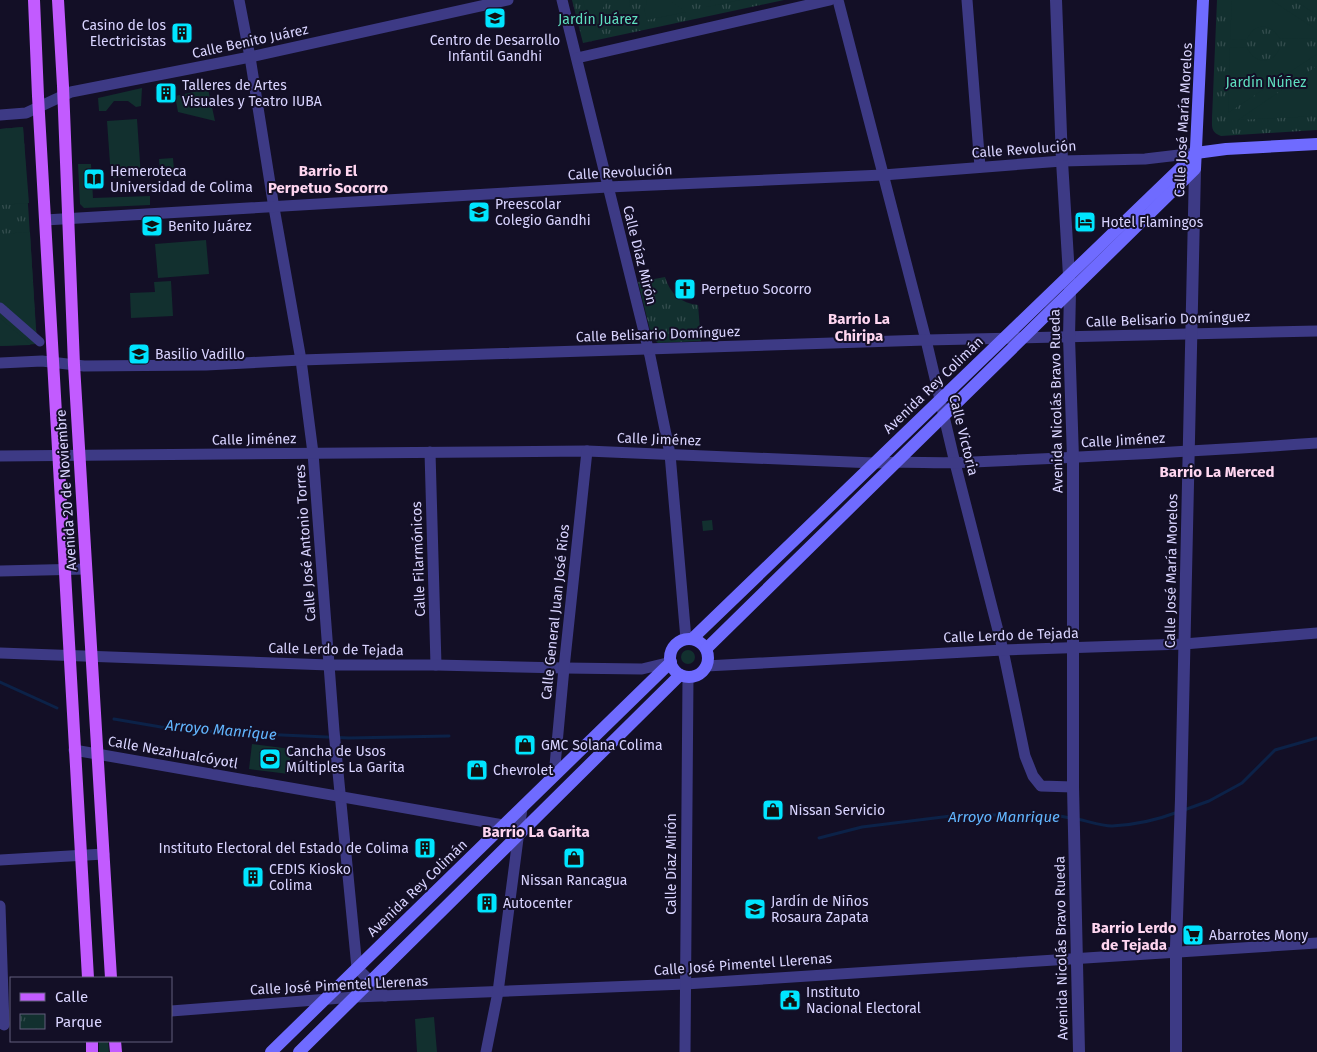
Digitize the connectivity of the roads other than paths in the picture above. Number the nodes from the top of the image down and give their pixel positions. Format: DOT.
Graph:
graph roads {
  1 [pos="34,0"];
  2 [pos="58,0"];
  3 [pos="239,0"];
  4 [pos="508,0"];
  5 [pos="562,0"];
  6 [pos="830,0"];
  7 [pos="838,0"];
  8 [pos="967,0"];
  9 [pos="1056,0"];
  10 [pos="1203,0"];
  11 [pos="250,57"];
  12 [pos="576,58"];
  13 [pos="63,96"];
  14 [pos="38,107"];
  15 [pos="0,115"];
  16 [pos="1317,144"];
  17 [pos="1196,153"];
  18 [pos="1062,161"];
  19 [pos="980,167"];
  20 [pos="1195,169"];
  21 [pos="883,175"];
  22 [pos="608,187"];
  23 [pos="274,206"];
  24 [pos="68,219"];
  25 [pos="45,220"];
  26 [pos="1069,275"];
  27 [pos="1070,292"];
  28 [pos="0,307"];
  29 [pos="1317,331"];
  30 [pos="1191,333"];
  31 [pos="1069,337"];
  32 [pos="1023,338"];
  33 [pos="1002,339"];
  34 [pos="926,340"];
  35 [pos="40,342"];
  36 [pos="648,350"];
  37 [pos="301,360"];
  38 [pos="0,363"];
  39 [pos="53,363"];
  40 [pos="74,365"];
  41 [pos="940,400"];
  42 [pos="944,416"];
  43 [pos="1317,443"];
  44 [pos="587,451"];
  45 [pos="430,452"];
  46 [pos="1189,452"];
  47 [pos="314,453"];
  48 [pos="670,454"];
  49 [pos="0,456"];
  50 [pos="58,456"];
  51 [pos="79,456"];
  52 [pos="1074,458"];
  53 [pos="897,462"];
  54 [pos="874,463"];
  55 [pos="955,463"];
  56 [pos="86,569"];
  57 [pos="64,570"];
  58 [pos="0,572"];
  59 [pos="1317,633"];
  60 [pos="689,639"];
  61 [pos="1184,644"];
  62 [pos="1072,648"];
  63 [pos="706,649"];
  64 [pos="1003,650"];
  65 [pos="0,653"];
  66 [pos="69,655"];
  67 [pos="92,656"];
  68 [pos="671,662"];
  69 [pos="330,665"];
  70 [pos="436,665"];
  71 [pos="706,666"];
  72 [pos="564,668"];
  73 [pos="684,676"];
  74 [pos="74,750"];
  75 [pos="98,754"];
  76 [pos="554,776"];
  77 [pos="1073,787"];
  78 [pos="341,797"];
  79 [pos="522,808"];
  80 [pos="503,826"];
  81 [pos="518,835"];
  82 [pos="104,854"];
  83 [pos="80,855"];
  84 [pos="0,860"];
  85 [pos="0,906"];
  86 [pos="1317,943"];
  87 [pos="1176,952"];
  88 [pos="1076,958"];
  89 [pos="357,968"];
  90 [pos="88,977"];
  91 [pos="111,977"];
  92 [pos="370,982"];
  93 [pos="685,984"];
  94 [pos="498,992"];
  95 [pos="385,996"];
  96 [pos="354,997"];
  97 [pos="325,1000"];
  98 [pos="172,1011"];
  99 [pos="4,1023"];
  100 [pos="271,1052"];
  101 [pos="299,1052"];
  102 [pos="486,1052"];
  103 [pos="685,1052"];
  104 [pos="1079,1052"];
  105 [pos="1176,1052"];
  1 -- 14 [label="main road, Avenida 20 de Noviembre"];
  2 -- 13 [label="main road, Avenida 20 de Noviembre"];
  3 -- 11 [label="street, Calle José Antonio Torres"];
  4 -- 11 [label="street, Calle Benito Juárez"];
  5 -- 12 [label="street, Calle Díaz Mirón"];
  6 -- 12 [label="street"];
  7 -- 21 [label="street, Calle Victoria"];
  8 -- 19 [label="street"];
  9 -- 18 [label="street, Avenida Nicolás Bravo Rueda"];
  10 -- 17 [label="main road, Calle José María Morelos"];
  11 -- 13 [label="street, Calle Benito Juárez"];
  11 -- 23 [label="street, Calle José Antonio Torres"];
  12 -- 22 [label="street, Calle Díaz Mirón"];
  13 -- 14 [label="street, Calle Benito Juárez"];
  13 -- 24 [label="main road, Avenida 20 de Noviembre"];
  14 -- 15 [label="street, Calle Benito Juárez"];
  14 -- 25 [label="main road, Avenida 20 de Noviembre"];
  16 -- 17 [label="main road"];
  17 -- 18 [label="street, Calle Revolución"];
  17 -- 20 [label="main road, Calle José María Morelos"];
  17 -- 26 [label="main road, Avenida Rey Colimán"];
  18 -- 19 [label="street, Calle Revolución"];
  18 -- 26 [label="street, Avenida Nicolás Bravo Rueda"];
  19 -- 21 [label="street, Calle Revolución"];
  20 -- 27 [label="main road, Avenida Rey Colimán"];
  20 -- 30 [label="street, Calle José María Morelos"];
  21 -- 22 [label="street, Calle Revolución"];
  21 -- 34 [label="street, Calle Victoria"];
  22 -- 23 [label="street, Calle Revolución"];
  22 -- 36 [label="street, Calle Díaz Mirón"];
  23 -- 24 [label="street, Calle Revolución"];
  23 -- 37 [label="street, Calle José Antonio Torres"];
  24 -- 25 [label="street, Calle Revolución"];
  24 -- 40 [label="main road, Avenida 20 de Noviembre"];
  25 -- 39 [label="main road, Avenida 20 de Noviembre"];
  26 -- 27 [label="street, Avenida Nicolás Bravo Rueda"];
  26 -- 33 [label="main road, Avenida Rey Colimán"];
  27 -- 31 [label="street, Avenida Nicolás Bravo Rueda"];
  27 -- 32 [label="main road, Avenida Rey Colimán"];
  28 -- 35 [label="street"];
  29 -- 30 [label="street, Calle Belisario Domínguez"];
  30 -- 31 [label="street, Calle Belisario Domínguez"];
  30 -- 46 [label="street, Calle José María Morelos"];
  31 -- 32 [label="street, Calle Belisario Domínguez"];
  31 -- 52 [label="street, Avenida Nicolás Bravo Rueda"];
  32 -- 33 [label="street, Calle Belisario Domínguez"];
  32 -- 42 [label="main road, Avenida Rey Colimán"];
  33 -- 34 [label="street, Calle Belisario Domínguez"];
  33 -- 41 [label="main road, Avenida Rey Colimán"];
  34 -- 36 [label="street, Calle Belisario Domínguez"];
  34 -- 41 [label="street, Calle Victoria"];
  36 -- 37 [label="street, Calle Belisario Domínguez"];
  36 -- 48 [label="street, Calle Díaz Mirón"];
  37 -- 40 [label="street, Calle Belisario Domínguez"];
  37 -- 47 [label="street, Calle José Antonio Torres"];
  38 -- 39 [label="street, Calle Belisario Domínguez"];
  39 -- 40 [label="street, Calle Belisario Domínguez"];
  39 -- 50 [label="main road, Avenida 20 de Noviembre"];
  40 -- 51 [label="main road, Avenida 20 de Noviembre"];
  41 -- 42 [label="street, Calle Victoria"];
  41 -- 54 [label="main road, Avenida Rey Colimán"];
  42 -- 53 [label="main road, Avenida Rey Colimán"];
  42 -- 55 [label="street, Calle Victoria"];
  43 -- 46 [label="street, Calle Jiménez"];
  44 -- 45 [label="street, Calle Jiménez"];
  44 -- 48 [label="street, Calle Jiménez"];
  44 -- 72 [label="street, Calle General Juan José Ríos"];
  45 -- 47 [label="street, Calle Jiménez"];
  45 -- 70 [label="street, Calle Filarmónicos"];
  46 -- 52 [label="street, Calle Jiménez"];
  46 -- 61 [label="street, Calle José María Morelos"];
  47 -- 51 [label="street, Calle Jiménez"];
  47 -- 69 [label="street, Calle José Antonio Torres"];
  48 -- 54 [label="street, Calle Jiménez"];
  48 -- 60 [label="street, Calle Díaz Mirón"];
  49 -- 50 [label="street, Calle Jiménez"];
  50 -- 51 [label="street, Calle Jiménez"];
  50 -- 57 [label="main road, Avenida 20 de Noviembre"];
  51 -- 56 [label="main road, Avenida 20 de Noviembre"];
  52 -- 55 [label="street, Calle Jiménez"];
  52 -- 62 [label="street, Avenida Nicolás Bravo Rueda"];
  53 -- 54 [label="street, Calle Jiménez"];
  53 -- 55 [label="street, Calle Jiménez"];
  53 -- 63 [label="main road, Avenida Rey Colimán"];
  54 -- 60 [label="main road, Avenida Rey Colimán"];
  55 -- 64 [label="street, Calle Victoria"];
  56 -- 57 [label="street"];
  56 -- 67 [label="main road, Avenida 20 de Noviembre"];
  57 -- 58 [label="street"];
  57 -- 66 [label="main road, Avenida 20 de Noviembre"];
  59 -- 61 [label="street, Calle Lerdo de Tejada"];
  60 -- 63 [label="main road"];
  60 -- 68 [label="main road"];
  61 -- 62 [label="street, Calle Lerdo de Tejada"];
  61 -- 87 [label="street, Calle José María Morelos"];
  62 -- 64 [label="street, Calle Lerdo de Tejada"];
  62 -- 77 [label="street, Avenida Nicolás Bravo Rueda"];
  63 -- 71 [label="main road"];
  64 -- 71 [label="street, Calle Lerdo de Tejada"];
  64 -- 77 [label="street, Calle Victoria"];
  65 -- 66 [label="street, Calle Lerdo de Tejada"];
  66 -- 67 [label="street, Calle Lerdo de Tejada"];
  66 -- 74 [label="main road, Avenida 20 de Noviembre"];
  67 -- 69 [label="street, Calle Lerdo de Tejada"];
  67 -- 75 [label="main road, Avenida 20 de Noviembre"];
  68 -- 72 [label="street, Calle Lerdo de Tejada"];
  68 -- 73 [label="main road"];
  68 -- 76 [label="main road, Avenida Rey Colimán"];
  69 -- 70 [label="street, Calle Lerdo de Tejada"];
  69 -- 78 [label="street, Calle José Antonio Torres"];
  70 -- 72 [label="street, Calle Lerdo de Tejada"];
  71 -- 73 [label="main road"];
  72 -- 76 [label="street, Calle General Juan José Ríos"];
  73 -- 81 [label="main road"];
  73 -- 93 [label="street, Calle Díaz Mirón"];
  74 -- 75 [label="street, Calle Nezahualcóyotl"];
  74 -- 83 [label="main road, Avenida 20 de Noviembre"];
  75 -- 78 [label="street, Calle Nezahualcóyotl"];
  75 -- 82 [label="main road, Avenida 20 de Noviembre"];
  76 -- 79 [label="main road, Avenida Rey Colimán"];
  77 -- 88 [label="street, Avenida Nicolás Bravo Rueda"];
  78 -- 80 [label="street, Calle Nezahualcóyotl"];
  78 -- 89 [label="street, Calle José Antonio Torres"];
  79 -- 80 [label="main road, Avenida Rey Colimán"];
  79 -- 81 [label="street"];
  80 -- 81 [label="street"];
  80 -- 89 [label="main road, Avenida Rey Colimán"];
  81 -- 92 [label="main road"];
  81 -- 94 [label="street"];
  82 -- 83 [label="street"];
  82 -- 91 [label="main road, Avenida 20 de Noviembre"];
  83 -- 84 [label="street"];
  83 -- 90 [label="main road, Avenida 20 de Noviembre"];
  85 -- 99 [label="street"];
  86 -- 87 [label="street, Calle José Pimentel Llerenas"];
  87 -- 88 [label="street, Calle José Pimentel Llerenas"];
  87 -- 105 [label="street, Calle José María Morelos"];
  88 -- 93 [label="street, Calle José Pimentel Llerenas"];
  88 -- 104 [label="street, Avenida Nicolás Bravo Rueda"];
  89 -- 92 [label="street"];
  89 -- 97 [label="main road, Avenida Rey Colimán"];
  92 -- 95 [label="street"];
  92 -- 96 [label="main road"];
  93 -- 94 [label="street, Calle José Pimentel Llerenas"];
  93 -- 103 [label="street, Calle Díaz Mirón"];
  94 -- 95 [label="street, Calle José Pimentel Llerenas"];
  94 -- 102 [label="street"];
  95 -- 96 [label="street, Calle José Pimentel Llerenas"];
  96 -- 97 [label="street, Calle José Pimentel Llerenas"];
  96 -- 101 [label="main road"];
  97 -- 98 [label="street, Calle José Pimentel Llerenas"];
  97 -- 100 [label="main road, Avenida Rey Colimán"];
}
